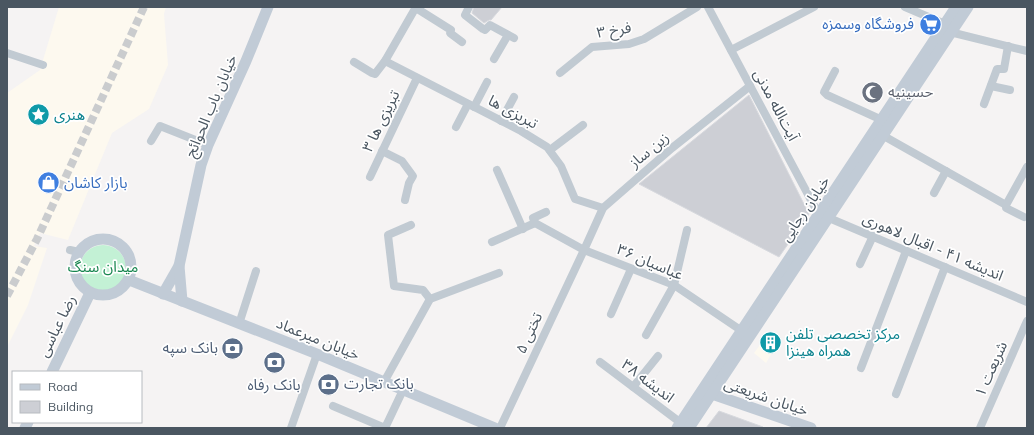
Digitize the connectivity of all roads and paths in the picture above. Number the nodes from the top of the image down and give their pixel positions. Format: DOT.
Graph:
graph roads {
  1 [pos="268,7"];
  2 [pos="416,7"];
  3 [pos="469,7"];
  4 [pos="697,7"];
  5 [pos="708,7"];
  6 [pos="814,7"];
  7 [pos="906,7"];
  8 [pos="956,7"];
  9 [pos="968,7"];
  10 [pos="948,28"];
  11 [pos="462,42"];
  12 [pos="1008,46"];
  13 [pos="731,50"];
  14 [pos="1027,51"];
  15 [pos="7,53"];
  16 [pos="494,59"];
  17 [pos="385,61"];
  18 [pos="354,62"];
  19 [pos="43,65"];
  20 [pos="835,71"];
  21 [pos="560,73"];
  22 [pos="418,78"];
  23 [pos="487,82"];
  24 [pos="750,86"];
  25 [pos="991,86"];
  26 [pos="1010,90"];
  27 [pos="514,97"];
  28 [pos="984,104"];
  29 [pos="471,105"];
  30 [pos="882,120"];
  31 [pos="501,121"];
  32 [pos="583,125"];
  33 [pos="456,128"];
  34 [pos="882,135"];
  35 [pos="151,141"];
  36 [pos="208,145"];
  37 [pos="550,150"];
  38 [pos="382,151"];
  39 [pos="1027,167"];
  40 [pos="497,170"];
  41 [pos="946,171"];
  42 [pos="370,177"];
  43 [pos="934,193"];
  44 [pos="405,200"];
  45 [pos="1006,205"];
  46 [pos="603,208"];
  47 [pos="546,212"];
  48 [pos="824,216"];
  49 [pos="1024,218"];
  50 [pos="535,223"];
  51 [pos="411,225"];
  52 [pos="523,229"];
  53 [pos="687,230"];
  54 [pos="873,236"];
  55 [pos="492,242"];
  56 [pos="584,250"];
  57 [pos="906,251"];
  58 [pos="860,264"];
  59 [pos="179,266"];
  60 [pos="945,267"];
  61 [pos="631,268"];
  62 [pos="256,271"];
  63 [pos="499,273"];
  64 [pos="129,280"];
  65 [pos="674,285"];
  66 [pos="90,293"];
  67 [pos="163,294"];
  68 [pos="430,299"];
  69 [pos="182,301"];
  70 [pos="1027,302"];
  71 [pos="611,314"];
  72 [pos="1027,321"];
  73 [pos="239,324"];
  74 [pos="742,331"];
  75 [pos="646,335"];
  76 [pos="317,354"];
  77 [pos="658,356"];
  78 [pos="600,362"];
  79 [pos="861,368"];
  80 [pos="52,371"];
  81 [pos="384,382"];
  82 [pos="633,387"];
  83 [pos="404,390"];
  84 [pos="712,394"];
  85 [pos="896,394"];
  86 [pos="333,406"];
  87 [pos="682,426"];
  88 [pos="292,428"];
  89 [pos="495,428"];
  90 [pos="500,428"];
  91 [pos="810,428"];
  92 [pos="980,428"];
  1 -- 36 [label="street, خیابان باب الحوائج"];
  2 -- 11 [label="street"];
  2 -- 17 [label="street"];
  3 -- 16 [label="street"];
  4 -- 21 [label="street, فرخ ۳"];
  5 -- 13 [label="street, آیت‌الله مدنی"];
  6 -- 13 [label="street"];
  7 -- 10 [label="street"];
  8 -- 10 [label="street, خیابان رجایی"];
  9 -- 10 [label="street, خیابان رجایی"];
  10 -- 12 [label="street"];
  10 -- 30 [label="street, خیابان رجایی"];
  10 -- 34 [label="street, خیابان رجایی"];
  12 -- 14 [label="street"];
  12 -- 25 [label="street"];
  13 -- 24 [label="street, آیت‌الله مدنی"];
  15 -- 19 [label="street"];
  17 -- 18 [label="street"];
  17 -- 22 [label="street, تبریزی ها"];
  20 -- 30 [label="street"];
  22 -- 29 [label="street, تبریزی ها"];
  22 -- 38 [label="street, تبریزی ها ۳"];
  23 -- 29 [label="street"];
  24 -- 46 [label="street, زین ساز"];
  24 -- 48 [label="street, آیت‌الله مدنی"];
  25 -- 26 [label="street"];
  25 -- 28 [label="street"];
  27 -- 31 [label="street"];
  29 -- 31 [label="street, تبریزی ها"];
  29 -- 33 [label="street"];
  30 -- 48 [label="street, خیابان رجایی"];
  31 -- 37 [label="street, تبریزی ها"];
  32 -- 37 [label="street"];
  34 -- 41 [label="street"];
  34 -- 48 [label="street, خیابان رجایی"];
  35 -- 36 [label="street"];
  36 -- 59 [label="street, خیابان باب الحوائج"];
  37 -- 46 [label="street, تبریزی ها"];
  38 -- 42 [label="street, تبریزی ها ۳"];
  38 -- 44 [label="street"];
  39 -- 45 [label="street"];
  40 -- 52 [label="street"];
  41 -- 43 [label="street"];
  41 -- 45 [label="street"];
  45 -- 49 [label="street"];
  46 -- 56 [label="street, زین ساز"];
  47 -- 50 [label="street"];
  48 -- 54 [label="street, اندیشه ۴۱ - اقبال لاهوری"];
  48 -- 74 [label="street, خیابان رجایی"];
  48 -- 84 [label="street, خیابان رجایی"];
  50 -- 52 [label="street"];
  50 -- 56 [label="street, عباسیان ۳۶"];
  51 -- 68 [label="street"];
  52 -- 55 [label="street"];
  53 -- 65 [label="street"];
  54 -- 57 [label="street, اندیشه ۴۱ - اقبال لاهوری"];
  54 -- 58 [label="street"];
  56 -- 61 [label="street, عباسیان ۳۶"];
  56 -- 90 [label="street, تختی ۵"];
  57 -- 60 [label="street, اندیشه ۴۱ - اقبال لاهوری"];
  57 -- 79 [label="street"];
  59 -- 67 [label="street"];
  59 -- 69 [label="street"];
  60 -- 70 [label="street, اندیشه ۴۱ - اقبال لاهوری"];
  60 -- 85 [label="street"];
  61 -- 65 [label="street, عباسیان ۳۶"];
  61 -- 71 [label="street"];
  62 -- 73 [label="street"];
  63 -- 68 [label="street"];
  64 -- 66 [label="street"];
  64 -- 66 [label="street"];
  64 -- 67 [label="street, خیابان میرعماد"];
  65 -- 74 [label="street, عباسیان ۳۶"];
  65 -- 75 [label="street"];
  66 -- 80 [label="street, رضا عباسی"];
  67 -- 69 [label="street, خیابان میرعماد"];
  68 -- 81 [label="street"];
  69 -- 73 [label="street, خیابان میرعماد"];
  72 -- 92 [label="street, شریعت ۱"];
  73 -- 76 [label="street, خیابان میرعماد"];
  74 -- 87 [label="street, خیابان رجایی"];
  76 -- 81 [label="street, خیابان میرعماد"];
  76 -- 88 [label="street"];
  77 -- 82 [label="street"];
  78 -- 82 [label="street, اندیشه ۳۸"];
  81 -- 83 [label="street, خیابان میرعماد"];
  82 -- 87 [label="street, اندیشه ۳۸"];
  83 -- 86 [label="street"];
  83 -- 89 [label="street, خیابان میرعماد"];
  84 -- 87 [label="street, خیابان رجایی"];
  84 -- 91 [label="street, خیابان شریعتی"];
}
